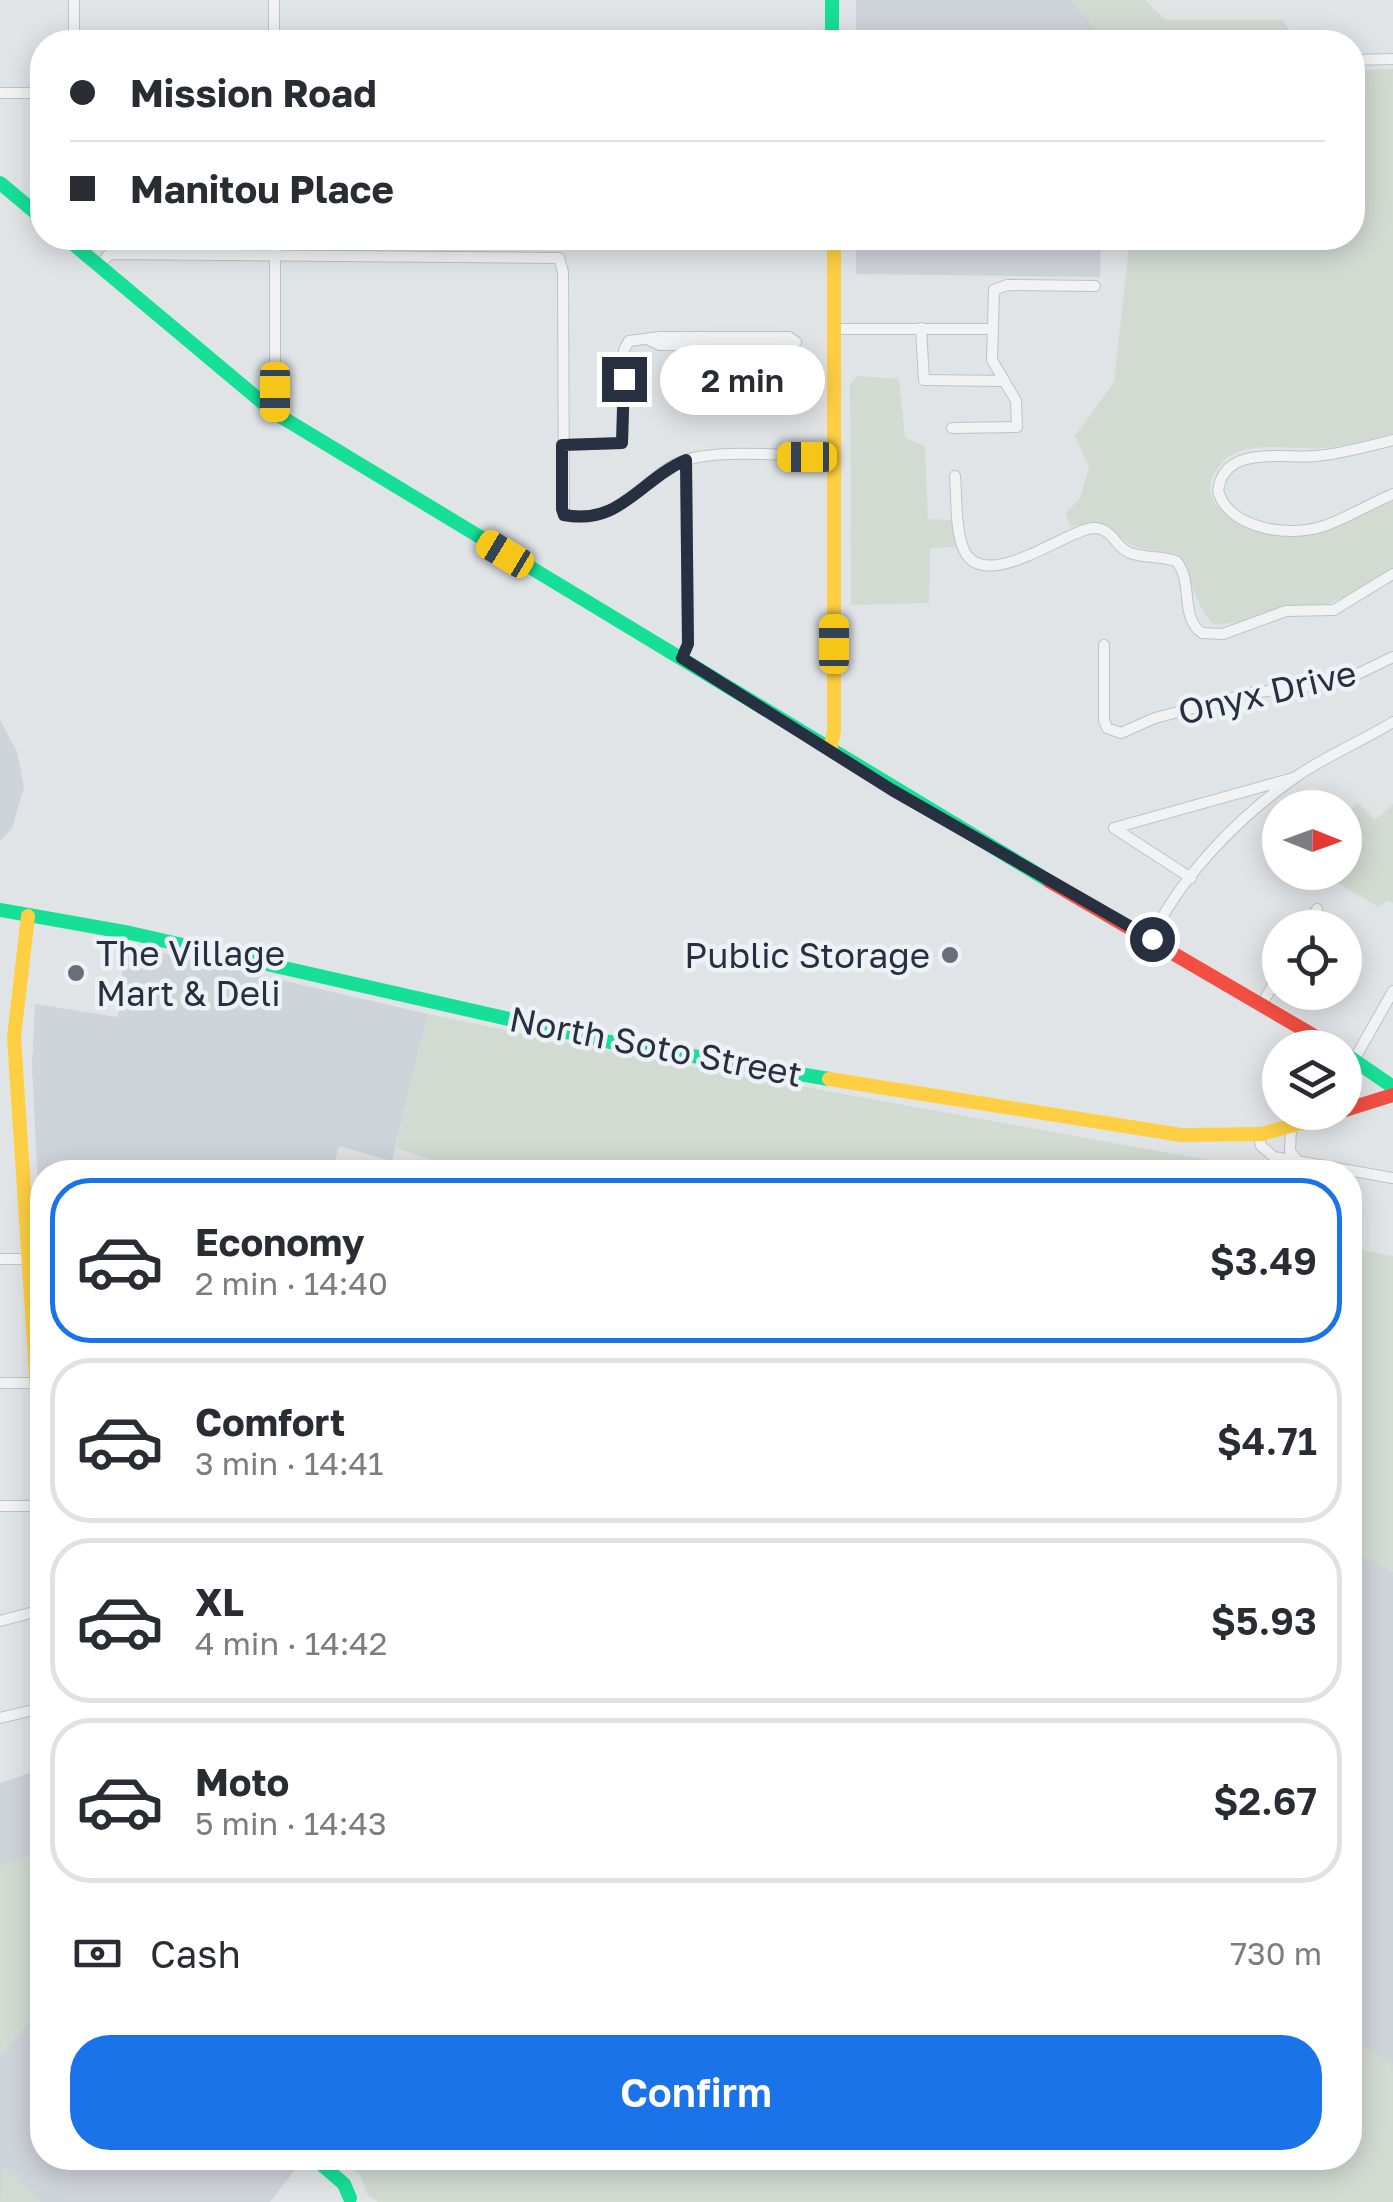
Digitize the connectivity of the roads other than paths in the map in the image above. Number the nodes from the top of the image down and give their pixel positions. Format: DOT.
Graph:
graph roads {
  1 [pos="74,0"];
  2 [pos="274,0"];
  3 [pos="832,0"];
  4 [pos="74,30"];
  5 [pos="274,30"];
  6 [pos="832,30"];
  7 [pos="1393,59"];
  8 [pos="1365,60"];
  9 [pos="0,93"];
  10 [pos="30,93"];
  11 [pos="0,183"];
  12 [pos="30,208"];
  13 [pos="81,250"];
  14 [pos="275,250"];
  15 [pos="834,250"];
  16 [pos="275,256"];
  17 [pos="100,266"];
  18 [pos="1095,286"];
  19 [pos="921,328"];
  20 [pos="835,329"];
  21 [pos="990,329"];
  22 [pos="651,340"];
  23 [pos="1002,380"];
  24 [pos="275,414"];
  25 [pos="952,428"];
  26 [pos="1393,440"];
  27 [pos="562,445"];
  28 [pos="834,457"];
  29 [pos="686,460"];
  30 [pos="955,476"];
  31 [pos="1393,494"];
  32 [pos="1393,574"];
  33 [pos="1104,645"];
  34 [pos="682,658"];
  35 [pos="1393,658"];
  36 [pos="1393,722"];
  37 [pos="830,750"];
  38 [pos="1294,778"];
  39 [pos="1191,878"];
  40 [pos="0,910"];
  41 [pos="28,916"];
  42 [pos="1152,939"];
  43 [pos="1393,991"];
  44 [pos="1262,1001"];
  45 [pos="1276,1010"];
  46 [pos="1307,1030"];
  47 [pos="1362,1038"];
  48 [pos="1362,1067"];
  49 [pos="1393,1087"];
  50 [pos="1393,1095"];
  51 [pos="1362,1103"];
  52 [pos="1278,1130"];
  53 [pos="1291,1130"];
  54 [pos="1258,1133"];
  55 [pos="1291,1160"];
  56 [pos="1297,1160"];
  57 [pos="1362,1173"];
  58 [pos="1393,1178"];
  59 [pos="0,1259"];
  60 [pos="26,1259"];
  61 [pos="30,1259"];
  62 [pos="30,1309"];
  63 [pos="0,1383"];
  64 [pos="30,1383"];
  65 [pos="0,1506"];
  66 [pos="30,1506"];
  67 [pos="30,1613"];
  68 [pos="0,1621"];
  69 [pos="30,1711"];
  70 [pos="0,1718"];
  71 [pos="328,2170"];
  72 [pos="350,2200"];
  1 -- 4 [label="street"];
  2 -- 5 [label="street"];
  3 -- 6 [label="main road"];
  7 -- 8 [label="street"];
  9 -- 10 [label="street"];
  11 -- 12 [label="main road"];
  13 -- 17 [label="main road"];
  14 -- 16 [label="street"];
  15 -- 20 [label="main road"];
  16 -- 17 [label="street"];
  16 -- 24 [label="street"];
  16 -- 27 [label="street"];
  17 -- 24 [label="main road"];
  18 -- 21 [label="street"];
  19 -- 20 [label="street"];
  19 -- 21 [label="street"];
  19 -- 23 [label="street"];
  20 -- 28 [label="main road"];
  21 -- 23 [label="street"];
  22 -- 22 [label="street"];
  22 -- 27 [label="street"];
  23 -- 25 [label="street"];
  24 -- 34 [label="main road"];
  26 -- 31 [label="street"];
  27 -- 29 [label="street"];
  28 -- 29 [label="street"];
  28 -- 37 [label="main road"];
  29 -- 34 [label="street"];
  30 -- 32 [label="street"];
  33 -- 35 [label="street, Onyx Drive"];
  34 -- 37 [label="main road"];
  36 -- 38 [label="street"];
  37 -- 42 [label="main road"];
  38 -- 39 [label="street"];
  38 -- 39 [label="street"];
  39 -- 42 [label="street"];
  40 -- 41 [label="main road, North Soto Street"];
  41 -- 54 [label="main road, North Soto Street"];
  41 -- 60 [label="main road"];
  42 -- 44 [label="main road"];
  43 -- 47 [label="street"];
  45 -- 46 [label="main road"];
  48 -- 49 [label="main road"];
  50 -- 51 [label="main road"];
  52 -- 54 [label="main road, North Soto Street"];
  53 -- 56 [label="street"];
  54 -- 55 [label="street"];
  57 -- 58 [label="street"];
  59 -- 60 [label="street"];
  60 -- 61 [label="street"];
  60 -- 62 [label="main road"];
  63 -- 64 [label="street"];
  65 -- 66 [label="street"];
  67 -- 68 [label="street"];
  69 -- 70 [label="street"];
  71 -- 72 [label="main road"];
}
